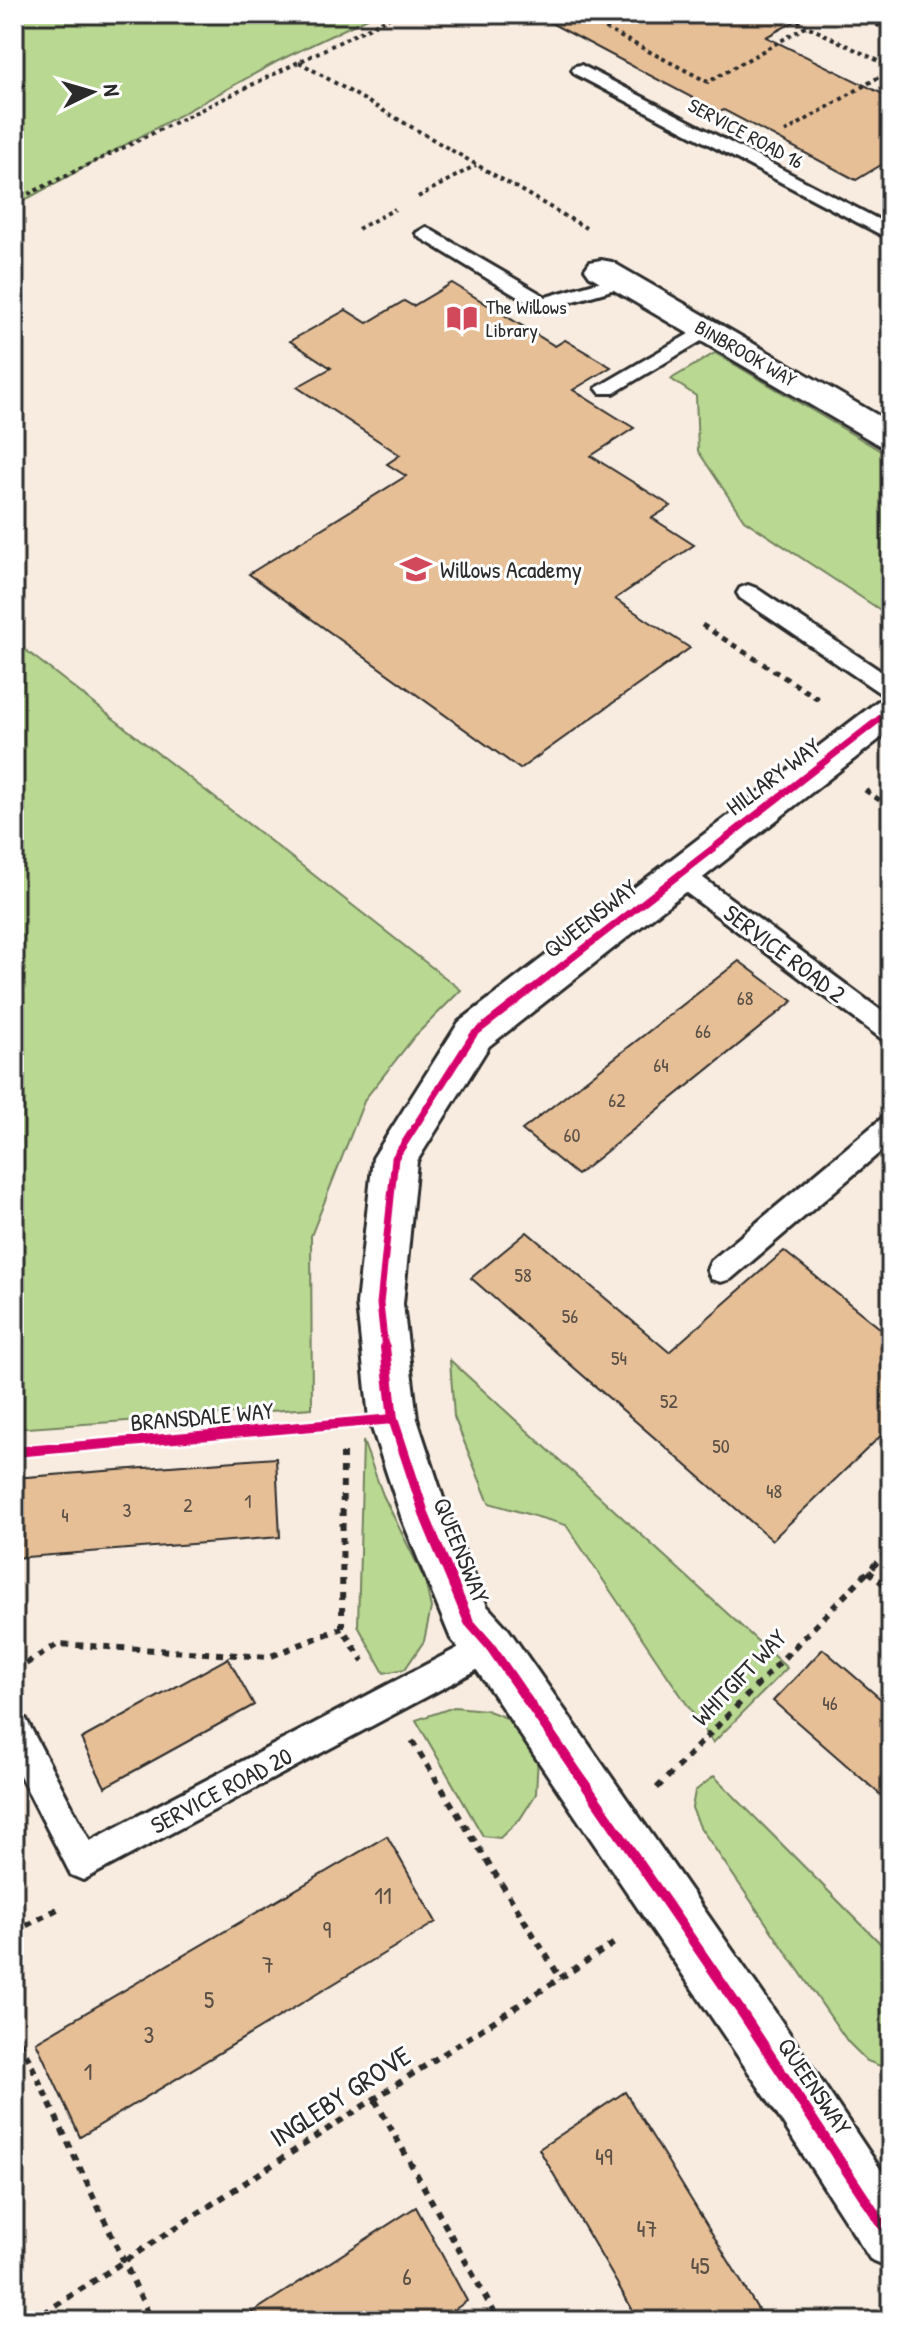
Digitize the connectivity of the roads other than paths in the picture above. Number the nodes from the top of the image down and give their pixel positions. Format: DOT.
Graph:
graph roads {
  1 [pos="581,70"];
  2 [pos="426,233"];
  3 [pos="891,234"];
  4 [pos="611,275"];
  5 [pos="706,330"];
  6 [pos="607,388"];
  7 [pos="891,437"];
  8 [pos="748,593"];
  9 [pos="891,689"];
  10 [pos="879,720"];
  11 [pos="678,873"];
  12 [pos="891,1032"];
  13 [pos="891,1127"];
  14 [pos="721,1270"];
  15 [pos="490,1646"];
  16 [pos="14,1730"];
  17 [pos="884,2208"];
  1 -- 3 [label="lane, SERVICE ROAD 16"];
  2 -- 4 [label="lane"];
  4 -- 5 [label="street, BINBROOK WAY"];
  5 -- 6 [label="lane"];
  5 -- 7 [label="street, BINBROOK WAY"];
  8 -- 9 [label="lane"];
  10 -- 11 [label="street, HILLARY WAY"];
  11 -- 12 [label="lane, SERVICE ROAD 2"];
  11 -- 15 [label="street, QUEENSWAY"];
  13 -- 14 [label="lane"];
  15 -- 16 [label="lane, SERVICE ROAD 20"];
  15 -- 17 [label="street, QUEENSWAY"];
}
